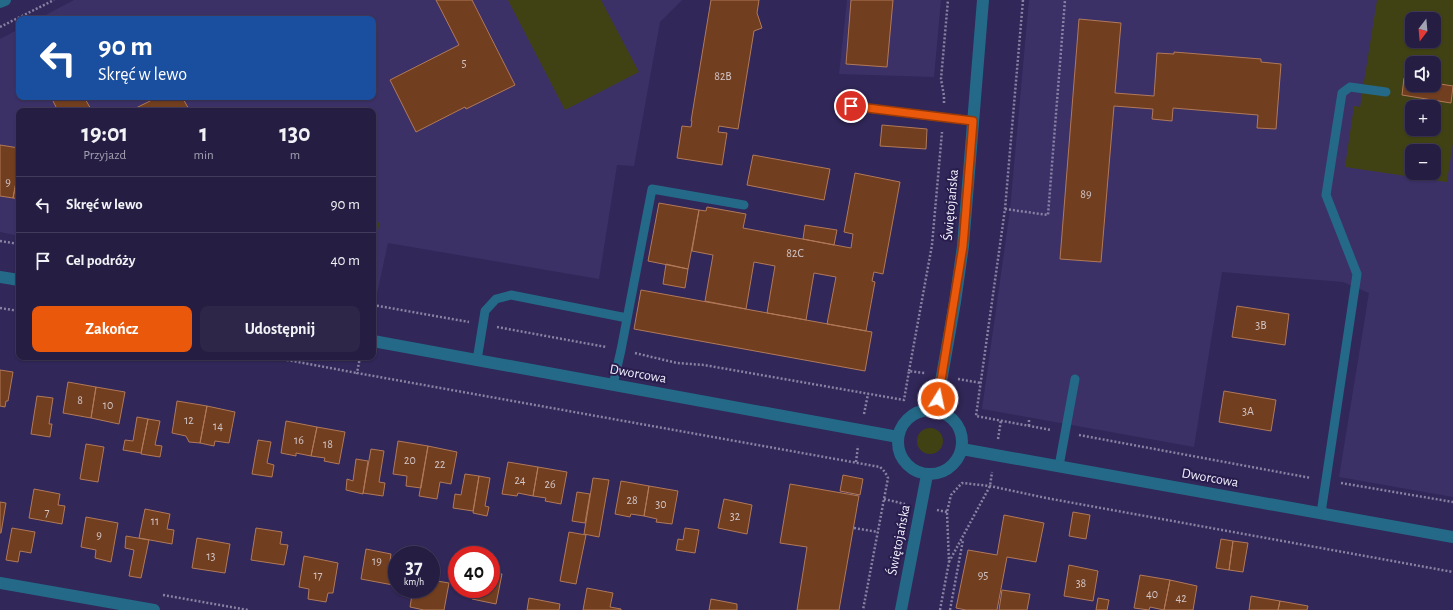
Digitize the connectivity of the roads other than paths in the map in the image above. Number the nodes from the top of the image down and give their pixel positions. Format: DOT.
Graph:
graph roads {
  1 [pos="5,0"];
  2 [pos="984,0"];
  3 [pos="0,2"];
  4 [pos="1386,92"];
  5 [pos="851,106"];
  6 [pos="973,121"];
  7 [pos="744,205"];
  8 [pos="0,277"];
  9 [pos="16,280"];
  10 [pos="627,318"];
  11 [pos="376,342"];
  12 [pos="477,360"];
  13 [pos="1075,380"];
  14 [pos="613,385"];
  15 [pos="936,410"];
  16 [pos="898,437"];
  17 [pos="962,449"];
  18 [pos="1059,466"];
  19 [pos="927,475"];
  20 [pos="1321,513"];
  21 [pos="1453,537"];
  22 [pos="0,583"];
  23 [pos="154,610"];
  24 [pos="901,610"];
  1 -- 3 [label="street"];
  2 -- 6 [label="street, Świętojańska"];
  4 -- 20 [label="lane"];
  5 -- 6 [label="lane"];
  6 -- 15 [label="street, Świętojańska"];
  7 -- 10 [label="lane"];
  8 -- 9 [label="street"];
  10 -- 12 [label="lane"];
  10 -- 14 [label="lane"];
  11 -- 12 [label="street, Dworcowa"];
  12 -- 14 [label="street, Dworcowa"];
  13 -- 18 [label="lane"];
  14 -- 16 [label="street, Dworcowa"];
  15 -- 16 [label="street"];
  15 -- 17 [label="street"];
  16 -- 19 [label="street"];
  17 -- 18 [label="street, Dworcowa"];
  17 -- 19 [label="street"];
  18 -- 20 [label="street, Dworcowa"];
  19 -- 24 [label="street, Świętojańska"];
  20 -- 21 [label="street, Dworcowa"];
  22 -- 23 [label="street"];
}
